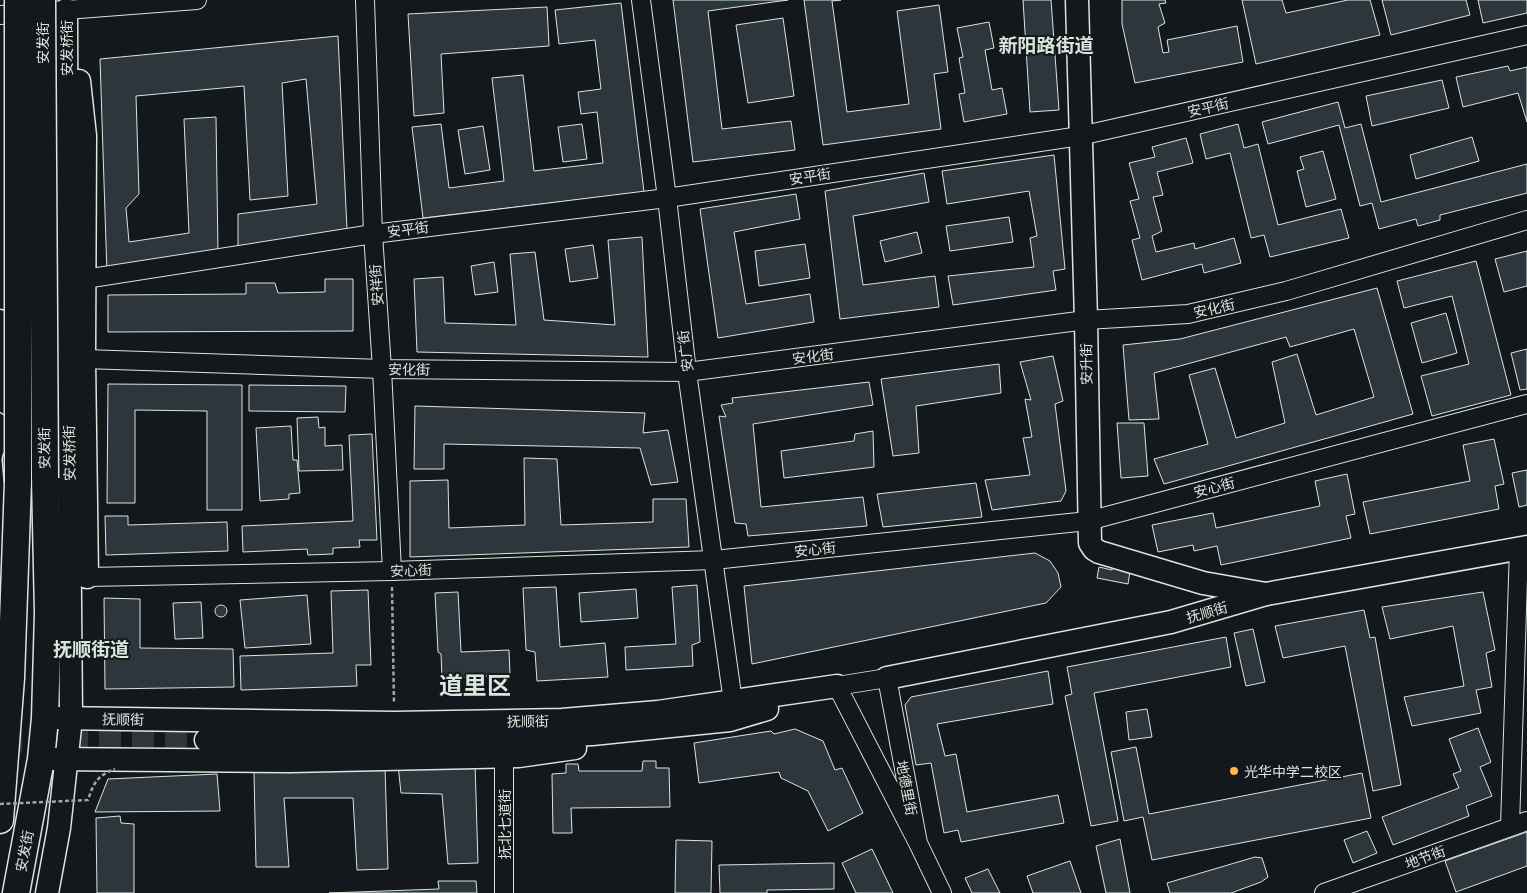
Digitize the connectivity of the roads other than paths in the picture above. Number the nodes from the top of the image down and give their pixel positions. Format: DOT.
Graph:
graph roads {
  1 [pos="18,0"];
  2 [pos="42,0"];
  3 [pos="197,0"];
  4 [pos="365,0"];
  5 [pos="641,0"];
  6 [pos="1077,0"];
  7 [pos="66,5"];
  8 [pos="0,15"];
  9 [pos="1527,35"];
  10 [pos="1080,136"];
  11 [pos="667,198"];
  12 [pos="1527,220"];
  13 [pos="373,234"];
  14 [pos="85,279"];
  15 [pos="67,313"];
  16 [pos="1086,320"];
  17 [pos="0,323"];
  18 [pos="84,359"];
  19 [pos="382,369"];
  20 [pos="687,372"];
  21 [pos="1527,404"];
  22 [pos="45,478"];
  23 [pos="18,482"];
  24 [pos="1088,521"];
  25 [pos="1523,548"];
  26 [pos="714,560"];
  27 [pos="392,571"];
  28 [pos="87,577"];
  29 [pos="1266,594"];
  30 [pos="886,678"];
  31 [pos="837,686"];
  32 [pos="5,689"];
  33 [pos="733,702"];
  34 [pos="45,718"];
  35 [pos="71,718"];
  36 [pos="672,726"];
  37 [pos="206,740"];
  38 [pos="504,756"];
  39 [pos="68,758"];
  40 [pos="41,759"];
  41 [pos="0,820"];
  42 [pos="1519,824"];
  43 [pos="918,843"];
  44 [pos="16,893"];
  45 [pos="47,893"];
  46 [pos="504,893"];
  47 [pos="942,893"];
  48 [pos="1324,893"];
  1 -- 23 [label="highway, 安发街, bridge"];
  2 -- 22 [label="highway, 安发街, bridge"];
  3 -- 7 [label="street"];
  4 -- 13 [label="street, 安祥街"];
  5 -- 11 [label="street, 安广街"];
  6 -- 10 [label="main road, 安升街"];
  7 -- 8 [label="street"];
  7 -- 14 [label="main road, 安发街"];
  7 -- 15 [label="main road, 安发桥街"];
  9 -- 10 [label="street, 安平街"];
  10 -- 11 [label="street, 安平街"];
  10 -- 16 [label="main road, 安升街"];
  11 -- 13 [label="street, 安平街"];
  11 -- 20 [label="street, 安广街"];
  12 -- 16 [label="street, 安化街"];
  13 -- 14 [label="street, 安平街"];
  13 -- 19 [label="street, 安祥街"];
  14 -- 18 [label="main road, 安发街"];
  15 -- 22 [label="highway"];
  15 -- 35 [label="main road, 安发桥街"];
  16 -- 20 [label="street, 安化街"];
  16 -- 24 [label="main road, 安升街"];
  17 -- 23 [label="highway"];
  18 -- 19 [label="street, 安化街"];
  18 -- 28 [label="main road, 安发街"];
  19 -- 20 [label="street, 安化街"];
  19 -- 27 [label="street, 安祥街"];
  20 -- 26 [label="street, 安广街"];
  21 -- 24 [label="street, 安心街"];
  22 -- 34 [label="highway, 安发街"];
  23 -- 32 [label="highway, 安发街"];
  24 -- 26 [label="street, 安心街"];
  24 -- 29 [label="main road, 安升街"];
  25 -- 29 [label="main road, 抚顺街"];
  25 -- 42 [label="street"];
  26 -- 27 [label="street, 安心街"];
  26 -- 33 [label="street, 安广街"];
  27 -- 28 [label="street, 安心街"];
  29 -- 30 [label="main road, 抚顺街"];
  30 -- 31 [label="street"];
  30 -- 43 [label="street, 地德里街"];
  31 -- 33 [label="main road, 抚顺街"];
  31 -- 36 [label="main road, 抚顺街"];
  31 -- 43 [label="street"];
  32 -- 41 [label="highway, 安发街"];
  33 -- 35 [label="main road, 抚顺街"];
  34 -- 35 [label="main road, 抚顺街"];
  34 -- 40 [label="highway, 安发街"];
  35 -- 39 [label="main road, 安发桥街"];
  36 -- 37 [label="main road, 抚顺街"];
  36 -- 38 [label="main road, 抚顺街"];
  38 -- 39 [label="main road, 抚顺街"];
  38 -- 46 [label="street, 抚北七道街"];
  39 -- 40 [label="main road, 抚顺街"];
  39 -- 45 [label="main road, 安发桥街"];
  40 -- 44 [label="highway, 安发街"];
  42 -- 48 [label="street, 地节街"];
  43 -- 47 [label="street, 地德里街"];
}
